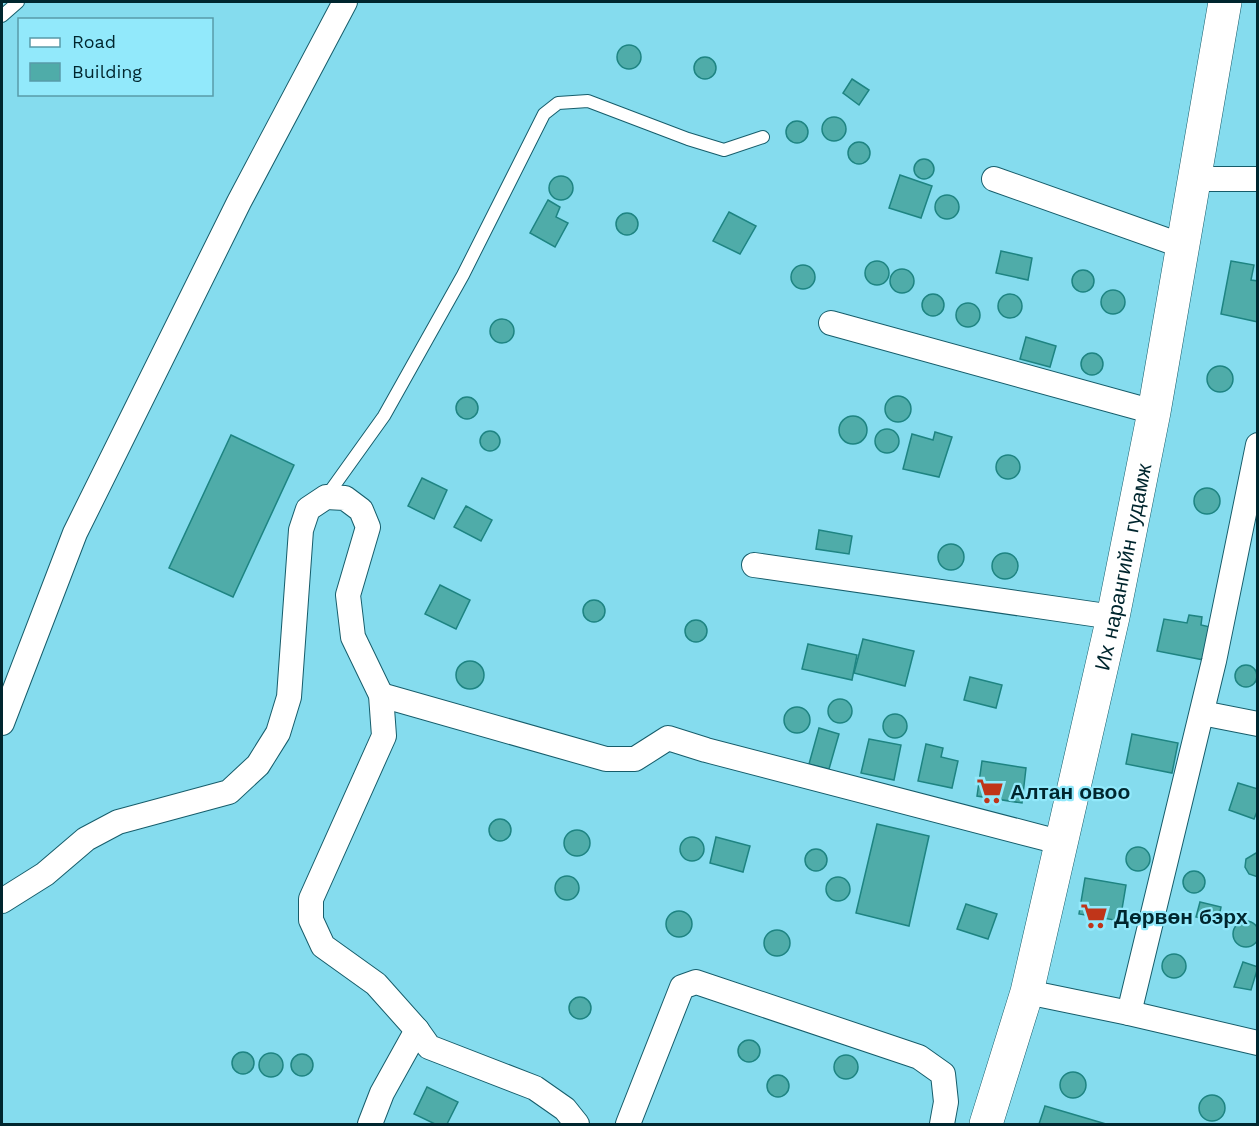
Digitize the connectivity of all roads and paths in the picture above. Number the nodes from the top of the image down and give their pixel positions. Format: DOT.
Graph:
graph roads {
  1 [pos="18,2"];
  2 [pos="345,2"];
  3 [pos="1225,2"];
  4 [pos="2,16"];
  5 [pos="763,138"];
  6 [pos="994,179"];
  7 [pos="1194,179"];
  8 [pos="1257,179"];
  9 [pos="1183,246"];
  10 [pos="831,323"];
  11 [pos="1154,412"];
  12 [pos="1257,445"];
  13 [pos="326,497"];
  14 [pos="753,565"];
  15 [pos="1113,617"];
  16 [pos="381,695"];
  17 [pos="1202,713"];
  18 [pos="2,723"];
  19 [pos="1257,724"];
  20 [pos="1063,843"];
  21 [pos="2,901"];
  22 [pos="1027,992"];
  23 [pos="1130,1013"];
  24 [pos="417,1030"];
  25 [pos="1257,1043"];
  26 [pos="370,1125"];
  27 [pos="577,1125"];
  28 [pos="628,1125"];
  29 [pos="942,1125"];
  30 [pos="986,1125"];
  1 -- 4 [label="lane"];
  2 -- 18 [label="street"];
  3 -- 7 [label="main road, Их нарангийн гудамж"];
  5 -- 13 [label="lane"];
  6 -- 9 [label="street"];
  7 -- 8 [label="street"];
  7 -- 9 [label="main road, Их нарангийн гудамж"];
  9 -- 11 [label="main road, Их нарангийн гудамж"];
  10 -- 11 [label="street"];
  11 -- 15 [label="main road, Их нарангийн гудамж"];
  12 -- 17 [label="street"];
  13 -- 16 [label="street"];
  13 -- 21 [label="street"];
  14 -- 15 [label="street"];
  15 -- 20 [label="main road, Их нарангийн гудамж"];
  16 -- 20 [label="street"];
  16 -- 24 [label="street"];
  17 -- 19 [label="street"];
  17 -- 23 [label="street"];
  20 -- 22 [label="main road, Их нарангийн гудамж"];
  22 -- 23 [label="street"];
  22 -- 30 [label="main road, Их нарангийн гудамж"];
  23 -- 25 [label="street"];
  24 -- 26 [label="street"];
  24 -- 27 [label="street"];
  28 -- 29 [label="street"];
}
